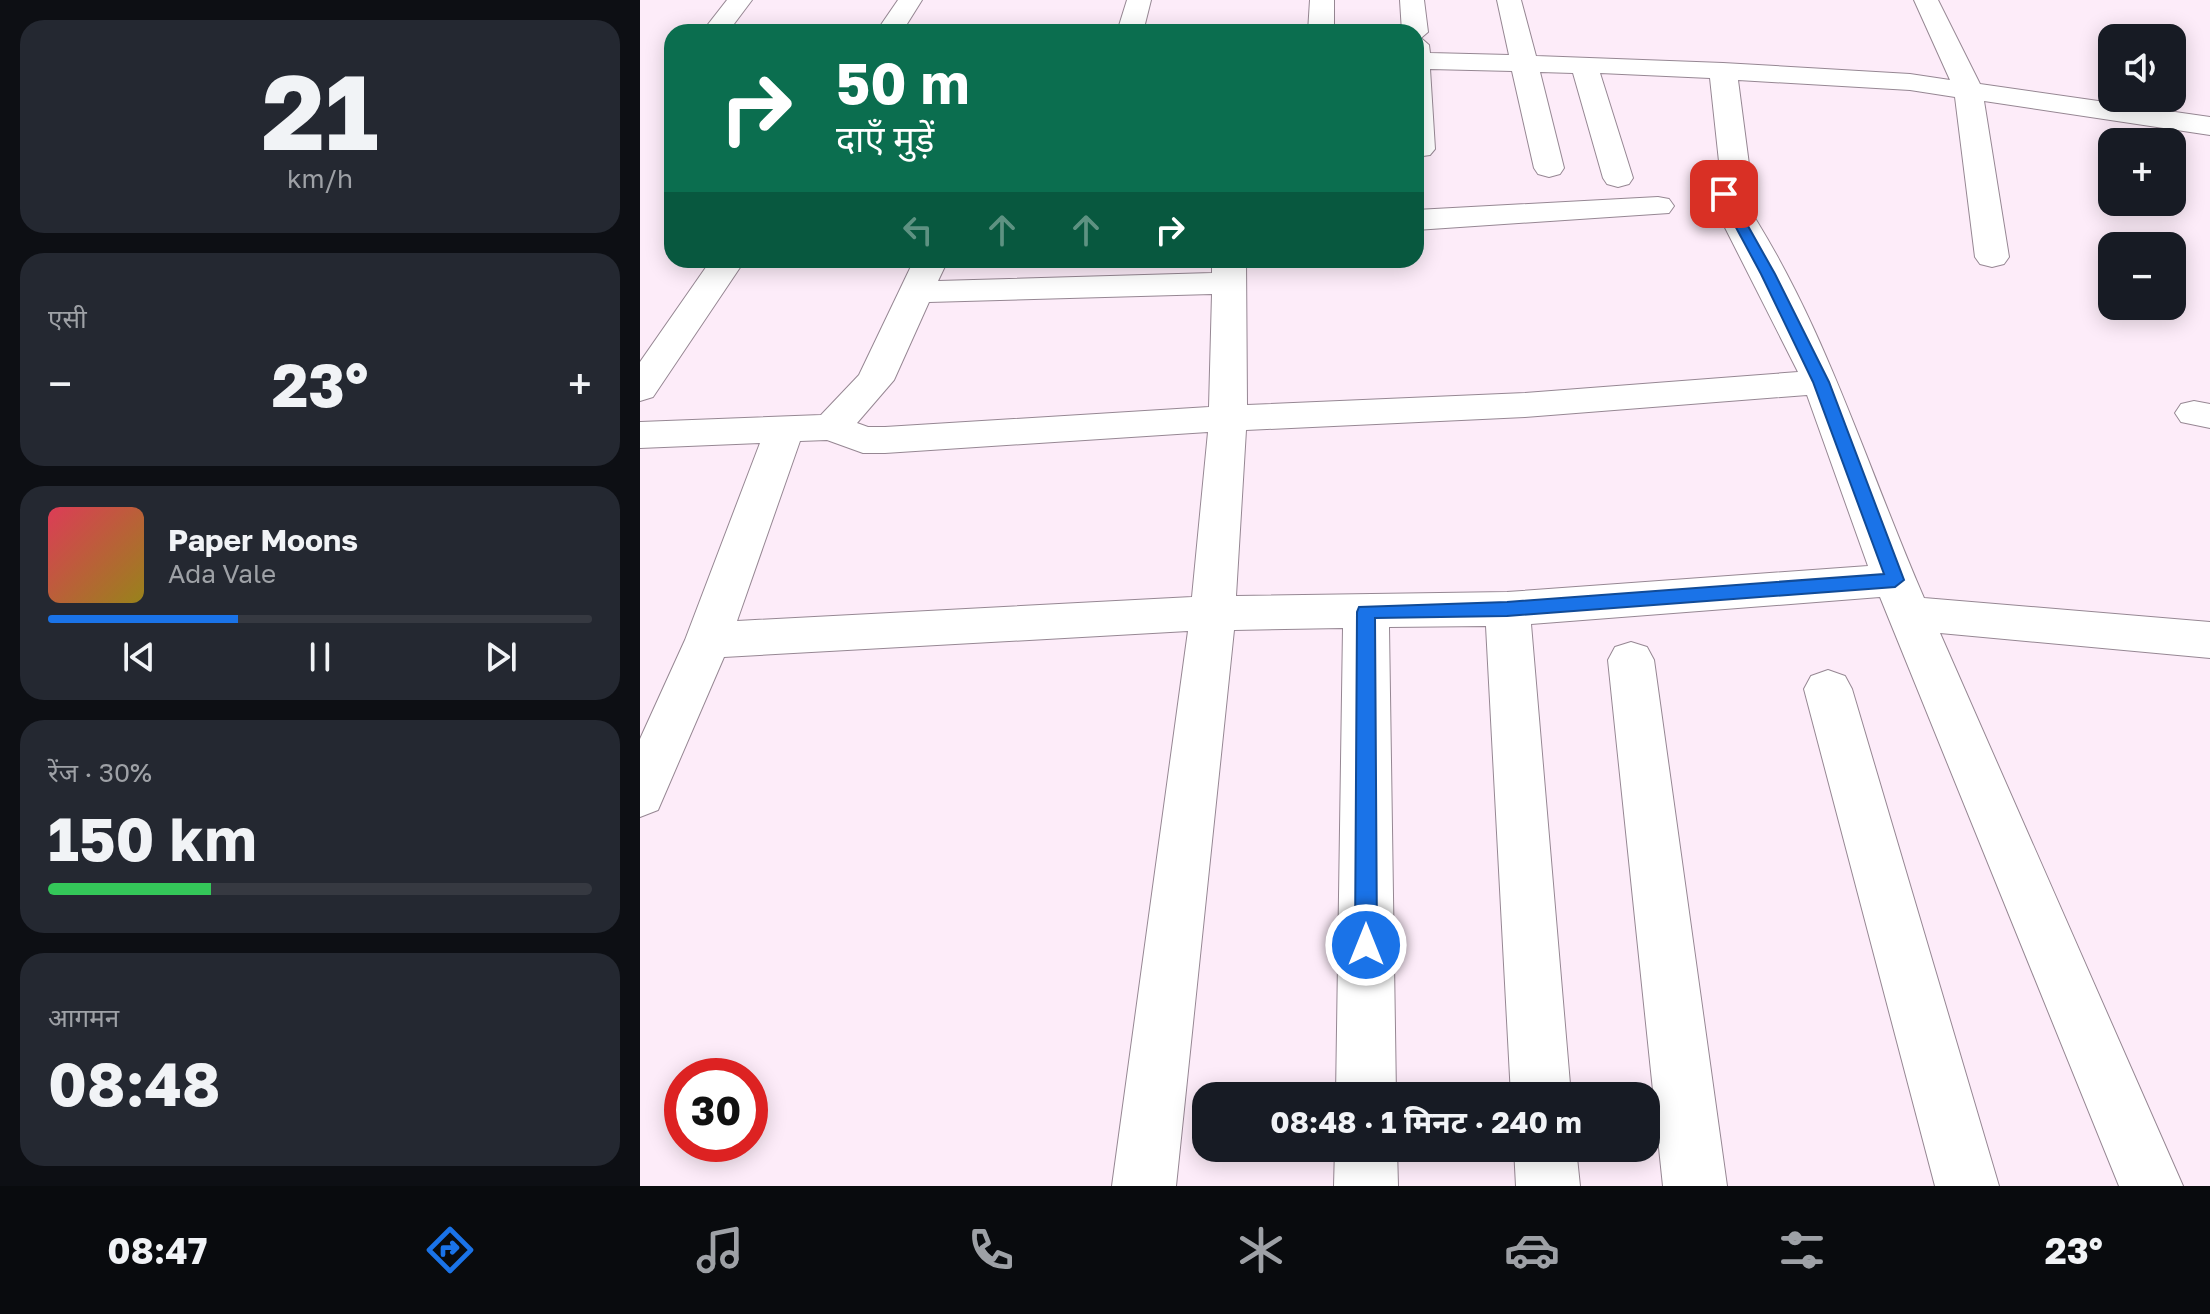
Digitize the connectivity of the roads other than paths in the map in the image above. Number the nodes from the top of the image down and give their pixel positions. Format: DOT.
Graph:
graph roads {
  1 [pos="740,0"];
  2 [pos="910,0"];
  3 [pos="1139,0"];
  4 [pos="1322,0"];
  5 [pos="1412,0"];
  6 [pos="1509,0"];
  7 [pos="1926,0"];
  8 [pos="721,24"];
  9 [pos="894,24"];
  10 [pos="1132,24"];
  11 [pos="1321,24"];
  12 [pos="1414,24"];
  13 [pos="1424,57"];
  14 [pos="1526,63"];
  15 [pos="1584,64"];
  16 [pos="1723,71"];
  17 [pos="1968,88"];
  18 [pos="2210,126"];
  19 [pos="1549,168"];
  20 [pos="1618,178"];
  21 [pos="1658,206"];
  22 [pos="1424,220"];
  23 [pos="1992,257"];
  24 [pos="723,268"];
  25 [pos="1229,271"];
  26 [pos="925,276"];
  27 [pos="1821,382"];
  28 [pos="640,389"];
  29 [pos="1228,418"];
  30 [pos="832,427"];
  31 [pos="786,430"];
  32 [pos="640,435"];
  33 [pos="1902,596"];
  34 [pos="1507,609"];
  35 [pos="1366,612"];
  36 [pos="1213,613"];
  37 [pos="708,640"];
  38 [pos="2210,640"];
  39 [pos="1631,660"];
  40 [pos="1828,689"];
  41 [pos="640,795"];
  42 [pos="1366,1082"];
  43 [pos="1540,1082"];
  44 [pos="1366,1162"];
  45 [pos="1546,1162"];
  46 [pos="1144,1186"];
  47 [pos="1366,1186"];
  48 [pos="1548,1186"];
  49 [pos="1695,1186"];
  50 [pos="1967,1186"];
  51 [pos="2151,1186"];
  1 -- 8 [label="street"];
  2 -- 9 [label="street"];
  3 -- 10 [label="street"];
  4 -- 11 [label="street"];
  5 -- 12 [label="street"];
  6 -- 14 [label="street"];
  7 -- 17 [label="street"];
  13 -- 14 [label="street"];
  14 -- 15 [label="street"];
  14 -- 19 [label="street"];
  15 -- 16 [label="street"];
  15 -- 20 [label="street"];
  16 -- 17 [label="street"];
  16 -- 27 [label="street"];
  17 -- 18 [label="street"];
  17 -- 23 [label="street"];
  21 -- 22 [label="street"];
  24 -- 28 [label="street"];
  25 -- 26 [label="street"];
  25 -- 29 [label="street"];
  26 -- 30 [label="street"];
  27 -- 29 [label="street"];
  27 -- 33 [label="street"];
  29 -- 30 [label="street"];
  29 -- 36 [label="street"];
  30 -- 31 [label="street"];
  31 -- 32 [label="street"];
  31 -- 37 [label="street"];
  33 -- 34 [label="street"];
  33 -- 38 [label="street"];
  33 -- 51 [label="street"];
  34 -- 35 [label="street"];
  34 -- 43 [label="street"];
  35 -- 36 [label="street"];
  35 -- 42 [label="street"];
  36 -- 37 [label="street"];
  36 -- 46 [label="street"];
  37 -- 41 [label="street"];
  39 -- 49 [label="street"];
  40 -- 50 [label="street"];
  44 -- 47 [label="street"];
  45 -- 48 [label="street"];
}
